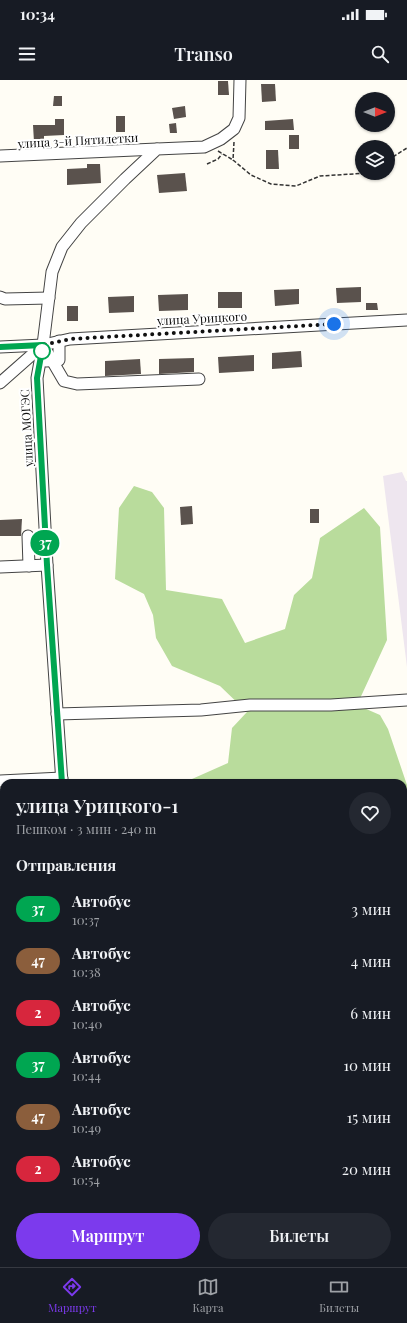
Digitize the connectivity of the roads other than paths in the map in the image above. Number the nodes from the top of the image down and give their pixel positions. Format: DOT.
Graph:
graph roads {
  1 [pos="240,80"];
  2 [pos="157,149"];
  3 [pos="0,156"];
  4 [pos="0,297"];
  5 [pos="49,298"];
  6 [pos="407,320"];
  7 [pos="59,342"];
  8 [pos="43,345"];
  9 [pos="0,347"];
  10 [pos="51,361"];
  11 [pos="40,362"];
  12 [pos="198,379"];
  13 [pos="0,382"];
  14 [pos="28,536"];
  15 [pos="47,565"];
  16 [pos="29,566"];
  17 [pos="0,567"];
  18 [pos="407,700"];
  19 [pos="56,714"];
  20 [pos="62,779"];
  1 -- 2 [label="street"];
  2 -- 3 [label="street, улица 3-й Пятилетки"];
  2 -- 5 [label="street, улица МОГЭС"];
  4 -- 5 [label="street"];
  5 -- 8 [label="street, улица МОГЭС"];
  6 -- 7 [label="street, улица Урицкого"];
  7 -- 8 [label="street, улица Урицкого"];
  7 -- 10 [label="street"];
  8 -- 9 [label="street, улица Урицкого"];
  8 -- 10 [label="street"];
  8 -- 11 [label="street, улица МОГЭС"];
  8 -- 13 [label="street"];
  10 -- 11 [label="street"];
  10 -- 12 [label="street"];
  11 -- 15 [label="street, улица МОГЭС"];
  14 -- 16 [label="street"];
  15 -- 16 [label="street"];
  15 -- 19 [label="street, улица МОГЭС"];
  16 -- 17 [label="street"];
  18 -- 19 [label="street"];
  19 -- 20 [label="street, улица МОГЭС"];
}
